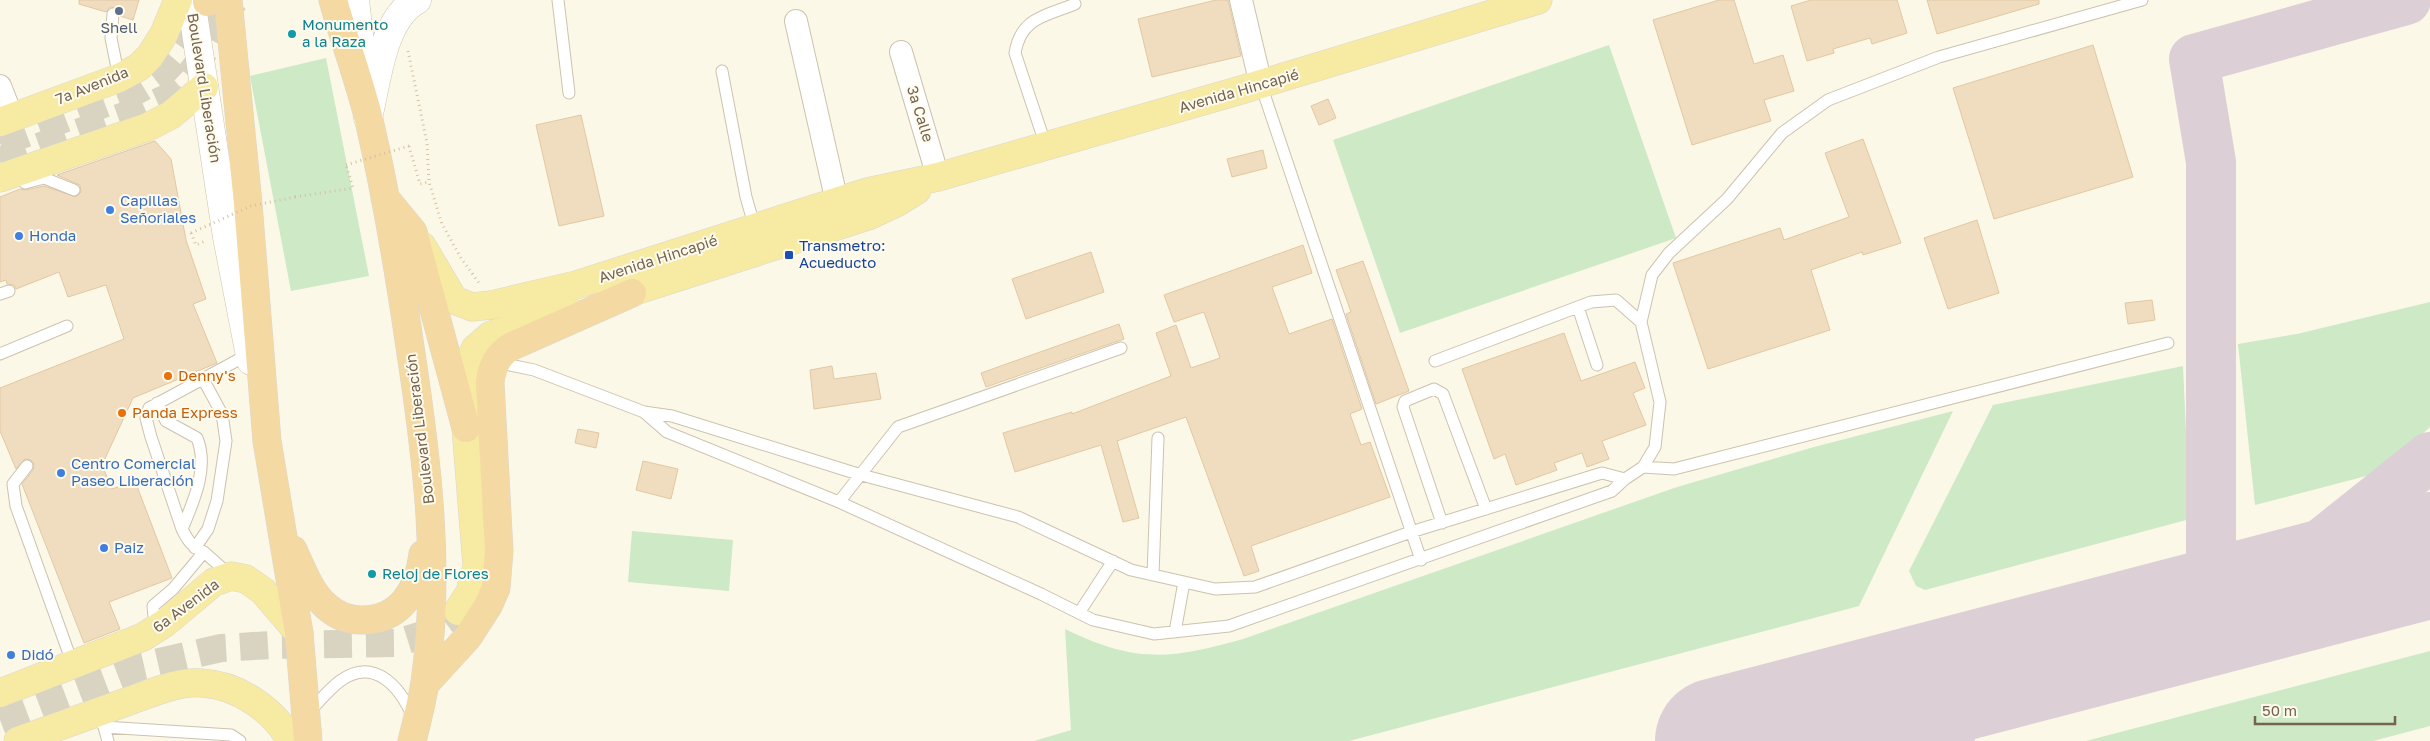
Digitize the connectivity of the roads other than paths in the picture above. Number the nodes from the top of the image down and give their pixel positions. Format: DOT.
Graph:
graph roads {
  1 [pos="178,0"];
  2 [pos="208,0"];
  3 [pos="332,0"];
  4 [pos="355,0"];
  5 [pos="417,0"];
  6 [pos="558,0"];
  7 [pos="1241,0"];
  8 [pos="1538,0"];
  9 [pos="2142,0"];
  10 [pos="1075,4"];
  11 [pos="113,14"];
  12 [pos="796,21"];
  13 [pos="901,52"];
  14 [pos="722,71"];
  15 [pos="119,78"];
  16 [pos="1261,84"];
  17 [pos="0,86"];
  18 [pos="204,87"];
  19 [pos="569,93"];
  20 [pos="368,118"];
  21 [pos="6,120"];
  22 [pos="1046,146"];
  23 [pos="938,177"];
  24 [pos="5,183"];
  25 [pos="74,190"];
  26 [pos="384,197"];
  27 [pos="837,202"];
  28 [pos="755,228"];
  29 [pos="414,232"];
  30 [pos="632,293"];
  31 [pos="1578,306"];
  32 [pos="1641,322"];
  33 [pos="67,326"];
  34 [pos="2168,343"];
  35 [pos="1121,348"];
  36 [pos="0,354"];
  37 [pos="250,354"];
  38 [pos="1435,361"];
  39 [pos="496,362"];
  40 [pos="1598,365"];
  41 [pos="203,379"];
  42 [pos="157,403"];
  43 [pos="644,412"];
  44 [pos="466,428"];
  45 [pos="1158,438"];
  46 [pos="267,440"];
  47 [pos="27,466"];
  48 [pos="1643,467"];
  49 [pos="858,474"];
  50 [pos="1624,479"];
  51 [pos="429,486"];
  52 [pos="838,502"];
  53 [pos="1486,509"];
  54 [pos="1442,522"];
  55 [pos="281,526"];
  56 [pos="182,529"];
  57 [pos="1411,532"];
  58 [pos="200,550"];
  59 [pos="1421,560"];
  60 [pos="1113,561"];
  61 [pos="1153,575"];
  62 [pos="231,576"];
  63 [pos="1184,582"];
  64 [pos="458,611"];
  65 [pos="1080,613"];
  66 [pos="156,630"];
  67 [pos="1175,632"];
  68 [pos="299,633"];
  69 [pos="73,665"];
  70 [pos="425,684"];
  71 [pos="0,693"];
  72 [pos="307,713"];
  73 [pos="100,720"];
  74 [pos="414,732"];
  75 [pos="18,741"];
  76 [pos="108,741"];
  77 [pos="240,741"];
  78 [pos="291,741"];
  79 [pos="308,741"];
  1 -- 15 [label="main road, 7a Avenida"];
  2 -- 18 [label="main road, Boulevard Liberación"];
  2 -- 46 [label="highway, Boulevard Liberación"];
  3 -- 20 [label="highway, Boulevard Liberación"];
  4 -- 20 [label="main road, Boulevard Liberación"];
  5 -- 20 [label="main road"];
  6 -- 19 [label="lane"];
  7 -- 16 [label="street"];
  8 -- 16 [label="main road, Avenida Hincapié"];
  9 -- 32 [label="lane"];
  10 -- 22 [label="lane"];
  11 -- 15 [label="lane"];
  12 -- 27 [label="street"];
  13 -- 23 [label="street, 3a Calle"];
  14 -- 28 [label="lane"];
  15 -- 21 [label="main road, 7a Avenida"];
  16 -- 22 [label="main road, Avenida Hincapié"];
  16 -- 57 [label="lane"];
  17 -- 21 [label="street"];
  18 -- 24 [label="main road"];
  18 -- 37 [label="main road, Boulevard Liberación"];
  20 -- 26 [label="highway, Boulevard Liberación"];
  22 -- 23 [label="main road, Avenida Hincapié"];
  23 -- 27 [label="main road, Avenida Hincapié"];
  23 -- 30 [label="main road, Avenida Hincapié"];
  24 -- 25 [label="lane"];
  26 -- 29 [label="highway"];
  26 -- 51 [label="highway, Boulevard Liberación"];
  27 -- 28 [label="main road, Avenida Hincapié"];
  28 -- 29 [label="main road, Avenida Hincapié"];
  29 -- 44 [label="highway"];
  30 -- 39 [label="highway"];
  30 -- 44 [label="main road, Avenida Hincapié"];
  31 -- 32 [label="lane"];
  31 -- 38 [label="lane"];
  31 -- 40 [label="lane"];
  32 -- 48 [label="lane"];
  33 -- 36 [label="lane"];
  34 -- 48 [label="lane"];
  35 -- 49 [label="lane"];
  37 -- 41 [label="lane"];
  37 -- 46 [label="main road, Boulevard Liberación"];
  39 -- 43 [label="lane"];
  39 -- 70 [label="highway"];
  41 -- 42 [label="lane"];
  41 -- 58 [label="lane"];
  42 -- 56 [label="lane"];
  42 -- 56 [label="lane"];
  43 -- 49 [label="lane"];
  43 -- 52 [label="lane"];
  44 -- 64 [label="main road, Avenida Hincapié"];
  45 -- 61 [label="lane"];
  46 -- 55 [label="highway, Boulevard Liberación"];
  47 -- 69 [label="lane"];
  48 -- 50 [label="lane"];
  49 -- 52 [label="lane"];
  49 -- 60 [label="lane"];
  50 -- 53 [label="lane"];
  50 -- 59 [label="lane"];
  51 -- 55 [label="highway"];
  51 -- 70 [label="highway, Boulevard Liberación"];
  52 -- 65 [label="lane"];
  53 -- 54 [label="lane"];
  53 -- 54 [label="lane"];
  54 -- 57 [label="lane"];
  55 -- 68 [label="highway, Boulevard Liberación"];
  56 -- 58 [label="lane"];
  57 -- 59 [label="lane"];
  57 -- 63 [label="lane"];
  58 -- 62 [label="lane"];
  58 -- 66 [label="lane"];
  59 -- 67 [label="lane"];
  60 -- 61 [label="lane"];
  60 -- 65 [label="lane"];
  61 -- 63 [label="lane"];
  62 -- 66 [label="main road, 6a Avenida"];
  62 -- 68 [label="main road, 6a Avenida"];
  63 -- 67 [label="lane"];
  65 -- 67 [label="lane"];
  66 -- 69 [label="main road, 6a Avenida"];
  68 -- 72 [label="highway, Boulevard Liberación"];
  69 -- 71 [label="main road, 6a Avenida"];
  70 -- 74 [label="highway, Boulevard Liberación"];
  72 -- 74 [label="lane"];
  72 -- 79 [label="highway, Boulevard Liberación"];
  73 -- 75 [label="main road"];
  73 -- 76 [label="lane"];
  73 -- 77 [label="lane"];
  73 -- 78 [label="main road"];
}
